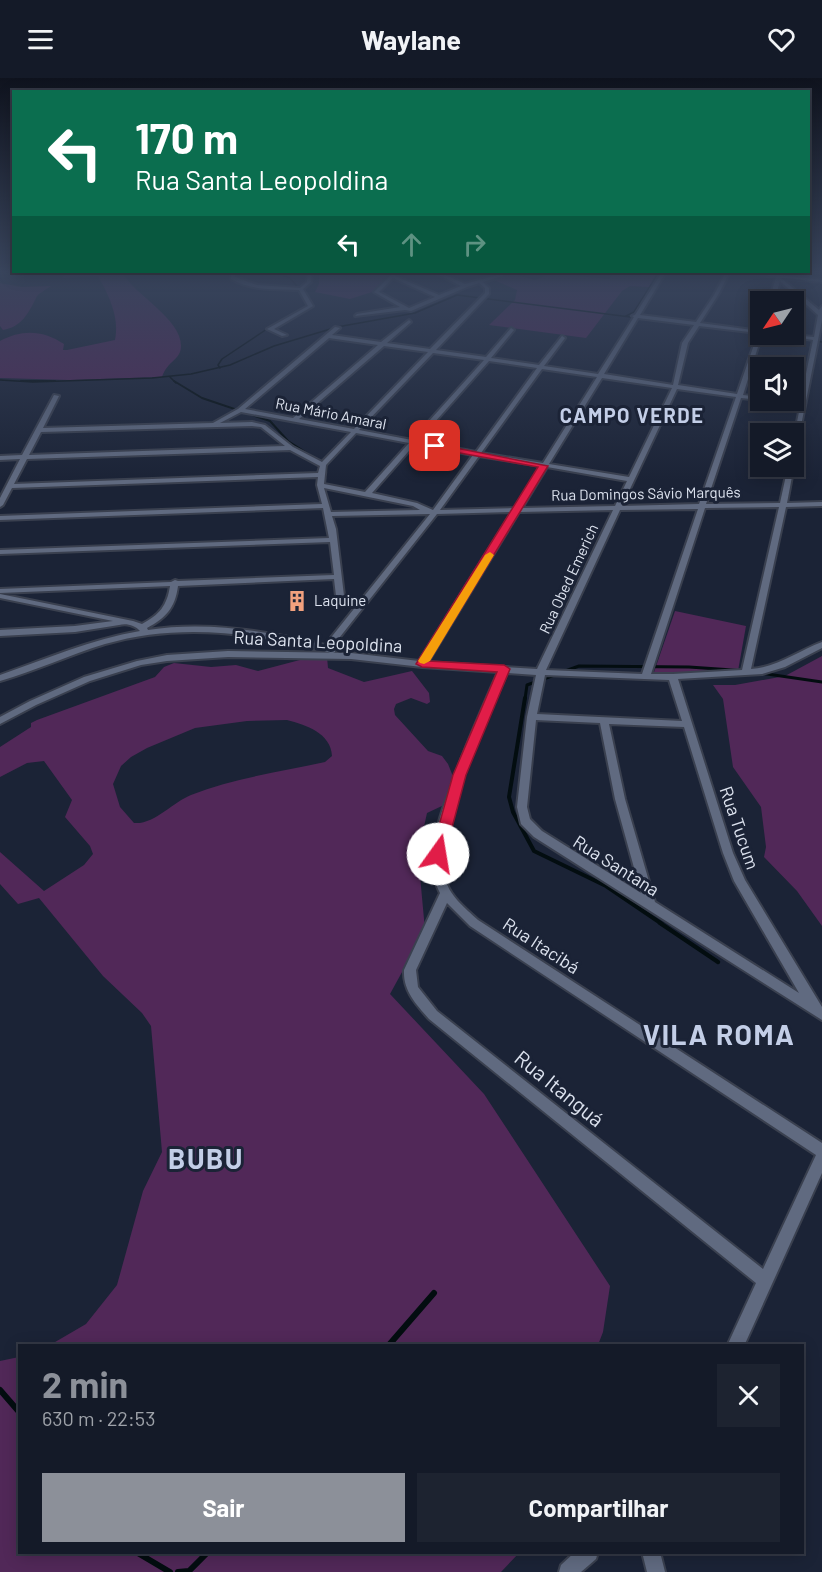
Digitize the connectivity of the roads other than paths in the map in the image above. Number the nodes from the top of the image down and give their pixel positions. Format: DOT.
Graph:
graph roads {
  1 [pos="322,342"];
  2 [pos="367,342"];
  3 [pos="385,342"];
  4 [pos="442,342"];
  5 [pos="502,342"];
  6 [pos="559,342"];
  7 [pos="619,342"];
  8 [pos="688,342"];
  9 [pos="818,342"];
  10 [pos="382,344"];
  11 [pos="756,345"];
  12 [pos="432,352"];
  13 [pos="487,360"];
  14 [pos="539,368"];
  15 [pos="598,377"];
  16 [pos="675,387"];
  17 [pos="804,394"];
  18 [pos="56,396"];
  19 [pos="738,396"];
  20 [pos="750,398"];
  21 [pos="240,410"];
  22 [pos="293,421"];
  23 [pos="213,425"];
  24 [pos="39,430"];
  25 [pos="353,432"];
  26 [pos="414,442"];
  27 [pos="291,448"];
  28 [pos="477,454"];
  29 [pos="25,457"];
  30 [pos="0,458"];
  31 [pos="323,465"];
  32 [pos="543,466"];
  33 [pos="320,475"];
  34 [pos="788,477"];
  35 [pos="630,479"];
  36 [pos="320,485"];
  37 [pos="11,486"];
  38 [pos="368,493"];
  39 [pos="822,504"];
  40 [pos="0,505"];
  41 [pos="784,505"];
  42 [pos="702,507"];
  43 [pos="618,508"];
  44 [pos="326,510"];
  45 [pos="517,510"];
  46 [pos="432,512"];
  47 [pos="0,518"];
  48 [pos="333,540"];
  49 [pos="0,552"];
  50 [pos="337,577"];
  51 [pos="175,582"];
  52 [pos="45,589"];
  53 [pos="0,594"];
  54 [pos="35,604"];
  55 [pos="341,604"];
  56 [pos="125,622"];
  57 [pos="143,629"];
  58 [pos="0,633"];
  59 [pos="822,645"];
  60 [pos="327,648"];
  61 [pos="351,656"];
  62 [pos="422,664"];
  63 [pos="504,669"];
  64 [pos="541,671"];
  65 [pos="746,673"];
  66 [pos="645,677"];
  67 [pos="673,677"];
  68 [pos="0,678"];
  69 [pos="532,717"];
  70 [pos="0,721"];
  71 [pos="604,721"];
  72 [pos="689,724"];
  73 [pos="446,894"];
  74 [pos="650,906"];
  75 [pos="819,1012"];
  76 [pos="822,1151"];
  77 [pos="822,1157"];
  78 [pos="766,1281"];
  79 [pos="736,1344"];
  80 [pos="587,1554"];
  81 [pos="652,1554"];
  82 [pos="568,1572"];
  83 [pos="656,1572"];
  1 -- 21 [label="street"];
  2 -- 10 [label="street"];
  3 -- 10 [label="street"];
  4 -- 12 [label="street"];
  5 -- 13 [label="street"];
  6 -- 14 [label="street"];
  7 -- 15 [label="street"];
  8 -- 16 [label="street, Rua Obed Emerich"];
  9 -- 17 [label="street"];
  10 -- 12 [label="street"];
  10 -- 22 [label="street"];
  11 -- 19 [label="street"];
  12 -- 13 [label="street"];
  12 -- 25 [label="street"];
  13 -- 14 [label="street"];
  13 -- 26 [label="street"];
  14 -- 15 [label="street"];
  14 -- 28 [label="street"];
  15 -- 16 [label="street"];
  15 -- 32 [label="street"];
  16 -- 19 [label="street"];
  16 -- 35 [label="street, Rua Obed Emerich"];
  18 -- 24 [label="street"];
  19 -- 20 [label="street"];
  19 -- 42 [label="street"];
  21 -- 22 [label="street, Rua Mário Amaral"];
  21 -- 23 [label="street"];
  22 -- 25 [label="street, Rua Mário Amaral"];
  23 -- 24 [label="street"];
  23 -- 27 [label="street"];
  24 -- 29 [label="street"];
  25 -- 26 [label="street, Rua Mário Amaral"];
  25 -- 31 [label="street"];
  26 -- 28 [label="street, Rua Mário Amaral"];
  26 -- 38 [label="street"];
  27 -- 29 [label="street"];
  27 -- 31 [label="street"];
  28 -- 32 [label="street, Rua Mário Amaral"];
  28 -- 46 [label="street"];
  29 -- 30 [label="street"];
  29 -- 37 [label="street"];
  31 -- 33 [label="street"];
  32 -- 35 [label="street, Rua Mário Amaral"];
  32 -- 45 [label="street"];
  33 -- 36 [label="street"];
  33 -- 37 [label="street"];
  34 -- 41 [label="street"];
  35 -- 43 [label="street, Rua Obed Emerich"];
  36 -- 38 [label="street"];
  36 -- 44 [label="street"];
  37 -- 40 [label="street"];
  38 -- 46 [label="street"];
  39 -- 41 [label="street, Rua Domingos Sávio Marquês"];
  41 -- 42 [label="street, Rua Domingos Sávio Marquês"];
  41 -- 65 [label="street"];
  42 -- 43 [label="street, Rua Domingos Sávio Marquês"];
  42 -- 66 [label="street"];
  43 -- 45 [label="street, Rua Domingos Sávio Marquês"];
  43 -- 64 [label="street, Rua Obed Emerich"];
  44 -- 46 [label="street, Rua Domingos Sávio Marquês"];
  44 -- 47 [label="street, Rua Domingos Sávio Marquês"];
  44 -- 48 [label="street"];
  45 -- 46 [label="street, Rua Domingos Sávio Marquês"];
  45 -- 62 [label="street"];
  46 -- 60 [label="street"];
  48 -- 49 [label="street"];
  48 -- 50 [label="street"];
  50 -- 51 [label="street"];
  50 -- 55 [label="street"];
  51 -- 52 [label="street"];
  51 -- 57 [label="street"];
  52 -- 53 [label="street"];
  52 -- 54 [label="street"];
  53 -- 54 [label="street"];
  54 -- 56 [label="street"];
  56 -- 57 [label="street"];
  56 -- 58 [label="street"];
  57 -- 60 [label="street"];
  57 -- 68 [label="street"];
  59 -- 65 [label="street, Rua Santa Leopoldina"];
  60 -- 61 [label="street"];
  61 -- 62 [label="street, Rua Santa Leopoldina"];
  61 -- 70 [label="street, Rua Santa Leopoldina"];
  62 -- 63 [label="street, Rua Santa Leopoldina"];
  63 -- 64 [label="street, Rua Santa Leopoldina"];
  63 -- 73 [label="street, Rua Itacibá"];
  64 -- 66 [label="street, Rua Santa Leopoldina"];
  64 -- 69 [label="street, Rua Santana"];
  65 -- 67 [label="street, Rua Santa Leopoldina"];
  66 -- 67 [label="street, Rua Santa Leopoldina"];
  67 -- 72 [label="street, Rua Tucum"];
  69 -- 71 [label="street"];
  69 -- 74 [label="street, Rua Santana"];
  71 -- 72 [label="street"];
  71 -- 74 [label="street"];
  72 -- 75 [label="street, Rua Tucum"];
  73 -- 76 [label="street, Rua Itacibá"];
  73 -- 78 [label="street, Rua Itanguá"];
  74 -- 75 [label="street, Rua Santana"];
  77 -- 78 [label="street"];
  78 -- 79 [label="street"];
  80 -- 82 [label="street"];
  81 -- 83 [label="street"];
}
